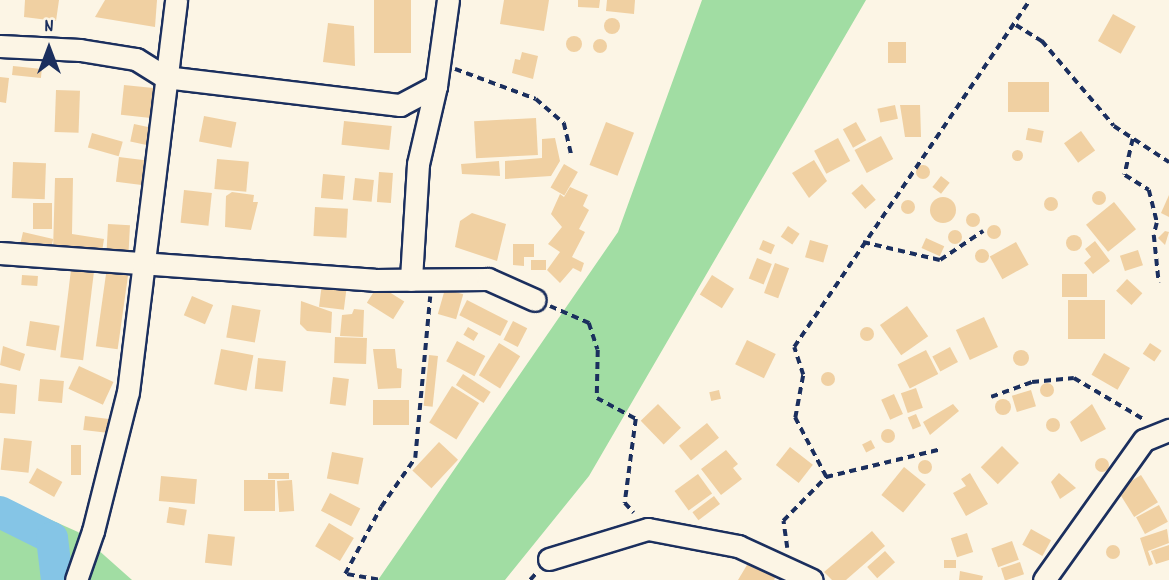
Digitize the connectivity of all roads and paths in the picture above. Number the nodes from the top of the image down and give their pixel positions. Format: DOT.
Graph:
graph roads {
  1 [pos="176,0"];
  2 [pos="447,0"];
  3 [pos="1030,0"];
  4 [pos="1015,24"];
  5 [pos="0,46"];
  6 [pos="438,63"];
  7 [pos="165,77"];
  8 [pos="436,86"];
  9 [pos="1133,138"];
  10 [pos="572,157"];
  11 [pos="1169,162"];
  12 [pos="984,231"];
  13 [pos="863,242"];
  14 [pos="0,253"];
  15 [pos="145,261"];
  16 [pos="411,280"];
  17 [pos="1159,282"];
  18 [pos="535,300"];
  19 [pos="991,397"];
  20 [pos="1166,431"];
  21 [pos="942,449"];
  22 [pos="826,477"];
  23 [pos="648,529"];
  24 [pos="549,559"];
  25 [pos="790,571"];
  26 [pos="76,580"];
  27 [pos="378,580"];
  28 [pos="812,580"];
  29 [pos="1044,580"];
  1 -- 7 [label="street"];
  2 -- 6 [label="street"];
  3 -- 4 [label="path"];
  4 -- 9 [label="path"];
  4 -- 13 [label="path"];
  5 -- 7 [label="street"];
  6 -- 8 [label="street"];
  6 -- 10 [label="path"];
  7 -- 8 [label="street"];
  7 -- 15 [label="street"];
  8 -- 16 [label="street"];
  9 -- 11 [label="path"];
  9 -- 17 [label="path"];
  12 -- 13 [label="path"];
  13 -- 22 [label="path"];
  14 -- 15 [label="street"];
  15 -- 16 [label="street"];
  15 -- 26 [label="street"];
  16 -- 18 [label="street"];
  16 -- 27 [label="path"];
  18 -- 23 [label="path"];
  19 -- 20 [label="path"];
  20 -- 29 [label="street"];
  21 -- 22 [label="path"];
  22 -- 25 [label="path"];
  23 -- 24 [label="street"];
  23 -- 25 [label="street"];
  25 -- 28 [label="street"];
}
